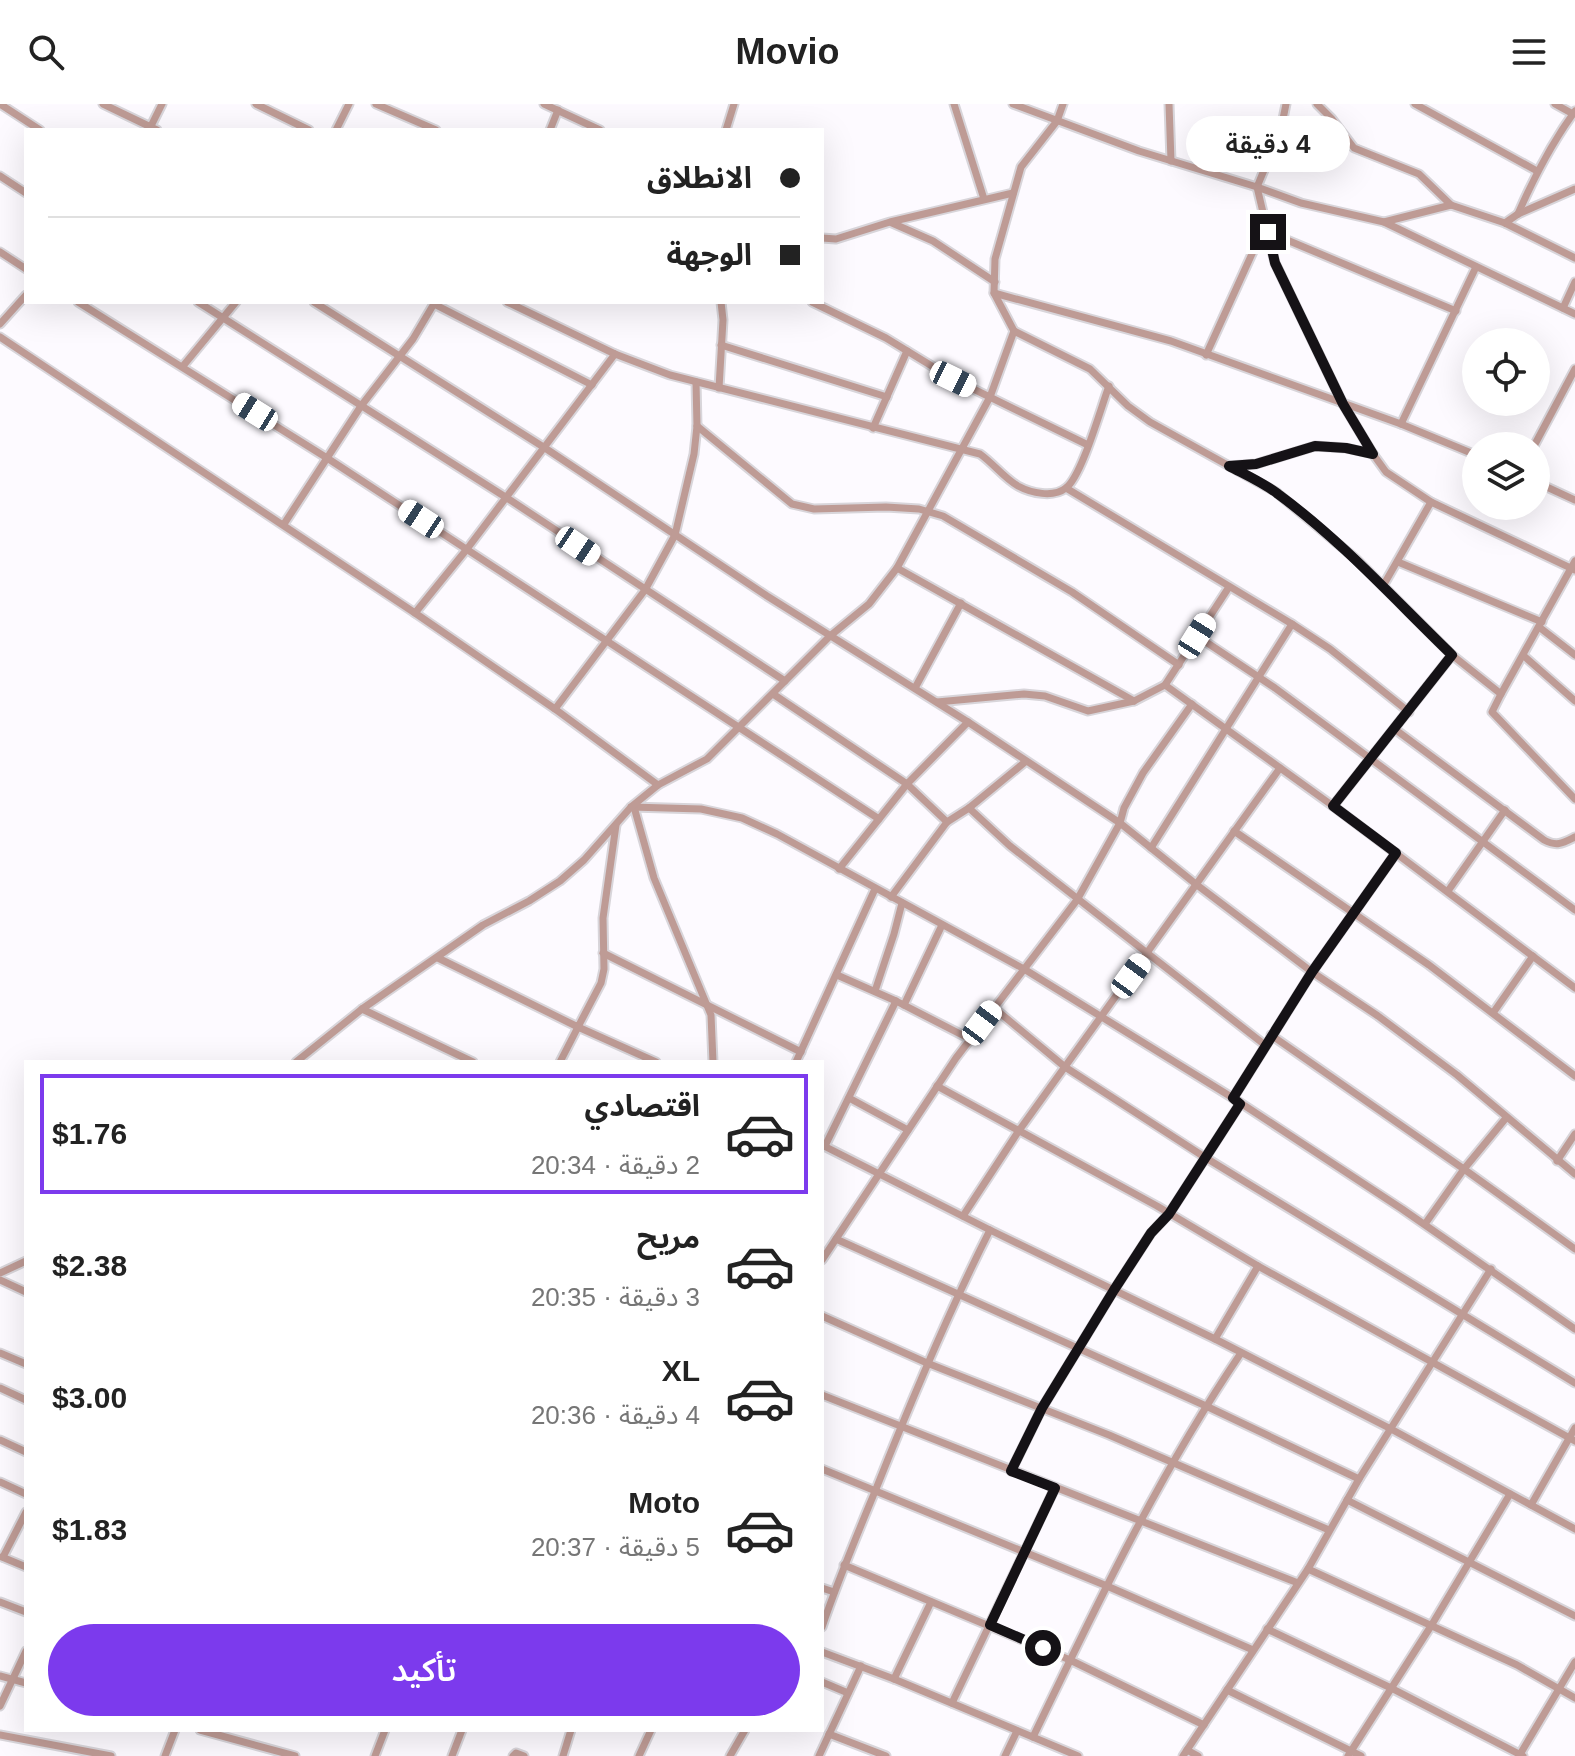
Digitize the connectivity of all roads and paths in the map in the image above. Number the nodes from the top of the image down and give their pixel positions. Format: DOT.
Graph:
graph roads {
  1 [pos="0,104"];
  2 [pos="103,104"];
  3 [pos="162,104"];
  4 [pos="256,104"];
  5 [pos="349,104"];
  6 [pos="379,104"];
  7 [pos="544,104"];
  8 [pos="734,104"];
  9 [pos="954,104"];
  10 [pos="1013,104"];
  11 [pos="1063,104"];
  12 [pos="1169,104"];
  13 [pos="1286,104"];
  14 [pos="1317,104"];
  15 [pos="1415,104"];
  16 [pos="1555,104"];
  17 [pos="555,107"];
  18 [pos="1574,112"];
  19 [pos="1057,121"];
  20 [pos="37,128"];
  21 [pos="150,128"];
  22 [pos="152,128"];
  23 [pos="305,128"];
  24 [pos="337,128"];
  25 [pos="432,128"];
  26 [pos="550,128"];
  27 [pos="596,128"];
  28 [pos="727,128"];
  29 [pos="1171,161"];
  30 [pos="1537,171"];
  31 [pos="0,176"];
  32 [pos="1257,187"];
  33 [pos="1575,189"];
  34 [pos="24,192"];
  35 [pos="1013,193"];
  36 [pos="984,199"];
  37 [pos="1451,205"];
  38 [pos="1518,214"];
  39 [pos="890,222"];
  40 [pos="1384,222"];
  41 [pos="1505,223"];
  42 [pos="1267,228"];
  43 [pos="824,238"];
  44 [pos="0,252"];
  45 [pos="1575,258"];
  46 [pos="1476,267"];
  47 [pos="24,268"];
  48 [pos="995,282"];
  49 [pos="1575,282"];
  50 [pos="994,293"];
  51 [pos="24,297"];
  52 [pos="81,304"];
  53 [pos="201,304"];
  54 [pos="234,304"];
  55 [pos="317,304"];
  56 [pos="434,304"];
  57 [pos="437,304"];
  58 [pos="511,304"];
  59 [pos="721,304"];
  60 [pos="816,304"];
  61 [pos="1563,308"];
  62 [pos="1456,311"];
  63 [pos="1575,314"];
  64 [pos="223,318"];
  65 [pos="0,324"];
  66 [pos="1014,331"];
  67 [pos="0,337"];
  68 [pos="721,345"];
  69 [pos="907,351"];
  70 [pos="615,354"];
  71 [pos="1206,355"];
  72 [pos="400,357"];
  73 [pos="183,366"];
  74 [pos="1575,369"];
  75 [pos="696,382"];
  76 [pos="592,385"];
  77 [pos="1109,386"];
  78 [pos="719,388"];
  79 [pos="887,397"];
  80 [pos="990,397"];
  81 [pos="1343,404"];
  82 [pos="361,406"];
  83 [pos="1401,424"];
  84 [pos="697,426"];
  85 [pos="873,428"];
  86 [pos="1541,432"];
  87 [pos="1088,445"];
  88 [pos="545,448"];
  89 [pos="1462,449"];
  90 [pos="961,451"];
  91 [pos="1373,454"];
  92 [pos="327,458"];
  93 [pos="1229,466"];
  94 [pos="1066,488"];
  95 [pos="1550,488"];
  96 [pos="507,498"];
  97 [pos="1575,500"];
  98 [pos="1431,502"];
  99 [pos="930,511"];
  100 [pos="284,524"];
  101 [pos="675,535"];
  102 [pos="467,549"];
  103 [pos="1398,562"];
  104 [pos="1574,566"];
  105 [pos="897,568"];
  106 [pos="1383,586"];
  107 [pos="1229,587"];
  108 [pos="645,590"];
  109 [pos="961,603"];
  110 [pos="415,613"];
  111 [pos="1292,624"];
  112 [pos="1540,625"];
  113 [pos="830,636"];
  114 [pos="1197,636"];
  115 [pos="607,640"];
  116 [pos="1452,655"];
  117 [pos="1575,655"];
  118 [pos="1524,656"];
  119 [pos="1179,665"];
  120 [pos="1257,676"];
  121 [pos="785,681"];
  122 [pos="1165,685"];
  123 [pos="915,688"];
  124 [pos="773,694"];
  125 [pos="1501,694"];
  126 [pos="1134,701"];
  127 [pos="1575,701"];
  128 [pos="937,702"];
  129 [pos="1192,704"];
  130 [pos="555,709"];
  131 [pos="1409,712"];
  132 [pos="968,722"];
  133 [pos="740,727"];
  134 [pos="1225,729"];
  135 [pos="1396,730"];
  136 [pos="1372,759"];
  137 [pos="1025,762"];
  138 [pos="1280,768"];
  139 [pos="907,784"];
  140 [pos="658,785"];
  141 [pos="1575,799"];
  142 [pos="1333,806"];
  143 [pos="632,807"];
  144 [pos="969,808"];
  145 [pos="1505,810"];
  146 [pos="879,819"];
  147 [pos="947,822"];
  148 [pos="617,823"];
  149 [pos="1120,823"];
  150 [pos="1234,831"];
  151 [pos="1575,837"];
  152 [pos="1483,841"];
  153 [pos="1151,848"];
  154 [pos="1396,853"];
  155 [pos="839,869"];
  156 [pos="1197,885"];
  157 [pos="875,889"];
  158 [pos="1448,891"];
  159 [pos="891,897"];
  160 [pos="1077,900"];
  161 [pos="902,903"];
  162 [pos="1575,910"];
  163 [pos="1354,912"];
  164 [pos="942,925"];
  165 [pos="603,953"];
  166 [pos="1146,954"];
  167 [pos="1533,956"];
  168 [pos="438,958"];
  169 [pos="1024,969"];
  170 [pos="1312,972"];
  171 [pos="837,975"];
  172 [pos="1575,988"];
  173 [pos="875,991"];
  174 [pos="900,1003"];
  175 [pos="707,1005"];
  176 [pos="994,1008"];
  177 [pos="362,1009"];
  178 [pos="1493,1013"];
  179 [pos="1101,1018"];
  180 [pos="578,1027"];
  181 [pos="1271,1035"];
  182 [pos="970,1039"];
  183 [pos="1265,1045"];
  184 [pos="801,1052"];
  185 [pos="299,1060"];
  186 [pos="469,1060"];
  187 [pos="561,1060"];
  188 [pos="652,1060"];
  189 [pos="713,1060"];
  190 [pos="797,1060"];
  191 [pos="1065,1067"];
  192 [pos="1575,1076"];
  193 [pos="937,1086"];
  194 [pos="849,1098"];
  195 [pos="1237,1101"];
  196 [pos="1506,1118"];
  197 [pos="908,1130"];
  198 [pos="1018,1132"];
  199 [pos="1575,1134"];
  200 [pos="824,1144"];
  201 [pos="824,1147"];
  202 [pos="1206,1158"];
  203 [pos="1557,1161"];
  204 [pos="1464,1169"];
  205 [pos="878,1174"];
  206 [pos="1575,1174"];
  207 [pos="1169,1214"];
  208 [pos="963,1216"];
  209 [pos="1425,1224"];
  210 [pos="990,1230"];
  211 [pos="836,1239"];
  212 [pos="1575,1249"];
  213 [pos="824,1257"];
  214 [pos="24,1262"];
  215 [pos="1258,1266"];
  216 [pos="1491,1269"];
  217 [pos="0,1273"];
  218 [pos="0,1280"];
  219 [pos="1114,1290"];
  220 [pos="24,1291"];
  221 [pos="957,1295"];
  222 [pos="1463,1313"];
  223 [pos="824,1317"];
  224 [pos="1575,1329"];
  225 [pos="1215,1339"];
  226 [pos="1080,1348"];
  227 [pos="0,1353"];
  228 [pos="1241,1353"];
  229 [pos="1433,1361"];
  230 [pos="24,1363"];
  231 [pos="927,1363"];
  232 [pos="1575,1383"];
  233 [pos="0,1388"];
  234 [pos="824,1396"];
  235 [pos="24,1399"];
  236 [pos="1206,1406"];
  237 [pos="1042,1408"];
  238 [pos="901,1426"];
  239 [pos="1575,1428"];
  240 [pos="1391,1429"];
  241 [pos="0,1440"];
  242 [pos="1572,1440"];
  243 [pos="24,1451"];
  244 [pos="1171,1464"];
  245 [pos="824,1470"];
  246 [pos="1011,1471"];
  247 [pos="1359,1479"];
  248 [pos="0,1482"];
  249 [pos="1055,1488"];
  250 [pos="24,1493"];
  251 [pos="874,1493"];
  252 [pos="1510,1494"];
  253 [pos="1347,1500"];
  254 [pos="1531,1505"];
  255 [pos="24,1516"];
  256 [pos="1141,1520"];
  257 [pos="1575,1529"];
  258 [pos="1329,1530"];
  259 [pos="1024,1553"];
  260 [pos="2,1556"];
  261 [pos="1469,1562"];
  262 [pos="844,1565"];
  263 [pos="24,1566"];
  264 [pos="1308,1569"];
  265 [pos="1298,1583"];
  266 [pos="1107,1586"];
  267 [pos="824,1589"];
  268 [pos="834,1592"];
  269 [pos="0,1602"];
  270 [pos="931,1602"];
  271 [pos="24,1611"];
  272 [pos="1575,1616"];
  273 [pos="824,1621"];
  274 [pos="990,1625"];
  275 [pos="1431,1626"];
  276 [pos="1267,1629"];
  277 [pos="1253,1650"];
  278 [pos="824,1653"];
  279 [pos="24,1655"];
  280 [pos="1070,1660"];
  281 [pos="1575,1662"];
  282 [pos="861,1666"];
  283 [pos="0,1676"];
  284 [pos="13,1679"];
  285 [pos="894,1679"];
  286 [pos="24,1682"];
  287 [pos="824,1683"];
  288 [pos="1391,1688"];
  289 [pos="1558,1688"];
  290 [pos="1227,1690"];
  291 [pos="848,1693"];
  292 [pos="1575,1698"];
  293 [pos="952,1703"];
  294 [pos="0,1706"];
  295 [pos="1204,1725"];
  296 [pos="1017,1731"];
  297 [pos="174,1732"];
  298 [pos="207,1732"];
  299 [pos="384,1732"];
  300 [pos="461,1732"];
  301 [pos="570,1732"];
  302 [pos="650,1732"];
  303 [pos="744,1732"];
  304 [pos="829,1734"];
  305 [pos="0,1735"];
  306 [pos="1033,1737"];
  307 [pos="1185,1753"];
  308 [pos="1350,1753"];
  309 [pos="1521,1755"];
  310 [pos="111,1756"];
  311 [pos="165,1756"];
  312 [pos="295,1756"];
  313 [pos="375,1756"];
  314 [pos="452,1756"];
  315 [pos="513,1756"];
  316 [pos="524,1756"];
  317 [pos="563,1756"];
  318 [pos="639,1756"];
  319 [pos="730,1756"];
  320 [pos="819,1756"];
  321 [pos="886,1756"];
  322 [pos="1005,1756"];
  323 [pos="1078,1756"];
  324 [pos="1198,1756"];
  325 [pos="1361,1756"];
  1 -- 20 [label="street"];
  2 -- 21 [label="street"];
  3 -- 22 [label="street"];
  4 -- 23 [label="street"];
  5 -- 24 [label="street"];
  6 -- 25 [label="street"];
  7 -- 17 [label="street"];
  8 -- 28 [label="street"];
  9 -- 36 [label="street"];
  10 -- 19 [label="street"];
  11 -- 19 [label="street"];
  12 -- 29 [label="street"];
  13 -- 32 [label="street"];
  14 -- 37 [label="street"];
  15 -- 30 [label="street"];
  16 -- 18 [label="street"];
  17 -- 26 [label="street"];
  17 -- 27 [label="street"];
  18 -- 30 [label="street"];
  19 -- 29 [label="street"];
  19 -- 35 [label="street"];
  29 -- 32 [label="street"];
  30 -- 38 [label="street"];
  31 -- 34 [label="street"];
  32 -- 40 [label="street"];
  32 -- 42 [label="street"];
  33 -- 38 [label="street"];
  35 -- 36 [label="street"];
  35 -- 48 [label="street"];
  36 -- 39 [label="street"];
  37 -- 40 [label="street"];
  37 -- 41 [label="street"];
  38 -- 41 [label="street"];
  39 -- 43 [label="street"];
  39 -- 48 [label="street"];
  40 -- 46 [label="street"];
  41 -- 45 [label="street"];
  42 -- 62 [label="street"];
  42 -- 71 [label="street"];
  42 -- 81 [label="street"];
  44 -- 47 [label="street"];
  46 -- 61 [label="street"];
  46 -- 62 [label="street"];
  48 -- 50 [label="street"];
  49 -- 61 [label="street"];
  50 -- 66 [label="street"];
  50 -- 71 [label="street"];
  51 -- 65 [label="street"];
  52 -- 73 [label="street"];
  53 -- 64 [label="street"];
  54 -- 64 [label="street"];
  55 -- 72 [label="street"];
  56 -- 72 [label="street"];
  57 -- 76 [label="street"];
  58 -- 70 [label="street"];
  59 -- 68 [label="street"];
  60 -- 69 [label="street"];
  61 -- 63 [label="street"];
  62 -- 83 [label="street"];
  64 -- 73 [label="street"];
  64 -- 82 [label="street"];
  66 -- 77 [label="street"];
  66 -- 80 [label="street"];
  67 -- 100 [label="street"];
  68 -- 78 [label="street"];
  68 -- 79 [label="street"];
  69 -- 79 [label="street"];
  69 -- 80 [label="street"];
  70 -- 75 [label="street"];
  70 -- 76 [label="street"];
  71 -- 81 [label="street"];
  72 -- 82 [label="street"];
  72 -- 88 [label="street"];
  73 -- 92 [label="street"];
  74 -- 86 [label="street"];
  75 -- 78 [label="street"];
  75 -- 84 [label="street"];
  76 -- 88 [label="street"];
  77 -- 87 [label="street"];
  77 -- 93 [label="street"];
  78 -- 85 [label="street"];
  79 -- 85 [label="street"];
  80 -- 87 [label="street"];
  80 -- 90 [label="street"];
  81 -- 83 [label="street"];
  81 -- 91 [label="street"];
  82 -- 92 [label="street"];
  82 -- 96 [label="street"];
  83 -- 89 [label="street"];
  84 -- 99 [label="street"];
  84 -- 101 [label="street"];
  85 -- 90 [label="street"];
  87 -- 94 [label="street"];
  88 -- 96 [label="street"];
  88 -- 101 [label="street"];
  90 -- 94 [label="street"];
  90 -- 99 [label="street"];
  91 -- 93 [label="street"];
  91 -- 98 [label="street"];
  92 -- 100 [label="street"];
  92 -- 102 [label="street"];
  93 -- 106 [label="street"];
  94 -- 107 [label="street"];
  95 -- 97 [label="street"];
  96 -- 102 [label="street"];
  96 -- 108 [label="street"];
  98 -- 103 [label="street"];
  98 -- 104 [label="street"];
  99 -- 105 [label="street"];
  99 -- 119 [label="street"];
  100 -- 110 [label="street"];
  101 -- 108 [label="street"];
  101 -- 113 [label="street"];
  102 -- 110 [label="street"];
  102 -- 115 [label="street"];
  103 -- 106 [label="street"];
  103 -- 112 [label="street"];
  104 -- 112 [label="street"];
  105 -- 109 [label="street"];
  105 -- 113 [label="street"];
  106 -- 116 [label="street"];
  107 -- 111 [label="street"];
  107 -- 114 [label="street"];
  108 -- 115 [label="street"];
  108 -- 121 [label="street"];
  109 -- 123 [label="street"];
  109 -- 126 [label="street"];
  110 -- 130 [label="street"];
  111 -- 120 [label="street"];
  111 -- 131 [label="street"];
  112 -- 117 [label="street"];
  112 -- 118 [label="street"];
  113 -- 121 [label="street"];
  113 -- 123 [label="street"];
  114 -- 119 [label="street"];
  114 -- 120 [label="street"];
  115 -- 130 [label="street"];
  115 -- 133 [label="street"];
  116 -- 125 [label="street"];
  116 -- 131 [label="street"];
  118 -- 125 [label="street"];
  118 -- 127 [label="street"];
  119 -- 122 [label="street"];
  120 -- 134 [label="street"];
  120 -- 136 [label="street"];
  121 -- 124 [label="street"];
  122 -- 126 [label="street"];
  122 -- 129 [label="street"];
  123 -- 128 [label="street"];
  124 -- 133 [label="street"];
  124 -- 139 [label="street"];
  125 -- 141 [label="street"];
  126 -- 128 [label="street"];
  128 -- 132 [label="street"];
  129 -- 134 [label="street"];
  129 -- 149 [label="street"];
  130 -- 140 [label="street"];
  131 -- 135 [label="street"];
  132 -- 137 [label="street"];
  132 -- 139 [label="street"];
  133 -- 140 [label="street"];
  133 -- 146 [label="street"];
  134 -- 138 [label="street"];
  134 -- 153 [label="street"];
  135 -- 136 [label="street"];
  135 -- 145 [label="street"];
  136 -- 142 [label="street"];
  136 -- 152 [label="street"];
  137 -- 144 [label="street"];
  137 -- 149 [label="street"];
  138 -- 142 [label="street"];
  138 -- 150 [label="street"];
  139 -- 146 [label="street"];
  139 -- 147 [label="street"];
  140 -- 143 [label="street"];
  142 -- 154 [label="street"];
  143 -- 148 [label="street"];
  143 -- 155 [label="street"];
  143 -- 175 [label="street"];
  144 -- 147 [label="street"];
  144 -- 160 [label="street"];
  145 -- 151 [label="street"];
  145 -- 152 [label="street"];
  146 -- 155 [label="street"];
  147 -- 159 [label="street"];
  148 -- 165 [label="street"];
  148 -- 168 [label="street"];
  149 -- 153 [label="street"];
  149 -- 160 [label="street"];
  150 -- 156 [label="street"];
  150 -- 163 [label="street"];
  152 -- 158 [label="street"];
  152 -- 162 [label="street"];
  153 -- 156 [label="street"];
  154 -- 158 [label="street"];
  154 -- 163 [label="street"];
  155 -- 157 [label="street"];
  156 -- 166 [label="street"];
  156 -- 170 [label="street"];
  157 -- 159 [label="street"];
  157 -- 171 [label="street"];
  158 -- 167 [label="street"];
  159 -- 161 [label="street"];
  160 -- 166 [label="street"];
  160 -- 169 [label="street"];
  161 -- 164 [label="street"];
  161 -- 173 [label="street"];
  163 -- 170 [label="street"];
  163 -- 178 [label="street"];
  164 -- 169 [label="street"];
  164 -- 174 [label="street"];
  165 -- 175 [label="street"];
  165 -- 180 [label="street"];
  166 -- 179 [label="street"];
  166 -- 183 [label="street"];
  167 -- 172 [label="street"];
  167 -- 178 [label="street"];
  168 -- 177 [label="street"];
  168 -- 180 [label="street"];
  169 -- 176 [label="street"];
  169 -- 179 [label="street"];
  170 -- 181 [label="street"];
  170 -- 196 [label="street"];
  171 -- 173 [label="street"];
  171 -- 184 [label="street"];
  173 -- 174 [label="street"];
  174 -- 182 [label="street"];
  174 -- 194 [label="street"];
  175 -- 184 [label="street"];
  175 -- 189 [label="street"];
  176 -- 182 [label="street"];
  176 -- 191 [label="street"];
  177 -- 185 [label="street"];
  177 -- 186 [label="street"];
  178 -- 192 [label="street"];
  179 -- 191 [label="street"];
  179 -- 195 [label="street"];
  180 -- 187 [label="street"];
  180 -- 188 [label="street"];
  181 -- 183 [label="street"];
  181 -- 204 [label="street"];
  182 -- 193 [label="street"];
  183 -- 195 [label="street"];
  184 -- 190 [label="street"];
  191 -- 198 [label="street"];
  191 -- 202 [label="street"];
  193 -- 197 [label="street"];
  193 -- 198 [label="street"];
  194 -- 197 [label="street"];
  194 -- 200 [label="street"];
  195 -- 202 [label="street"];
  195 -- 209 [label="street"];
  196 -- 203 [label="street"];
  196 -- 204 [label="street"];
  197 -- 205 [label="street"];
  198 -- 207 [label="street"];
  198 -- 208 [label="street"];
  199 -- 203 [label="street"];
  201 -- 205 [label="street"];
  202 -- 207 [label="street"];
  202 -- 222 [label="street"];
  203 -- 206 [label="street"];
  204 -- 209 [label="street"];
  204 -- 212 [label="street"];
  205 -- 208 [label="street"];
  205 -- 211 [label="street"];
  207 -- 215 [label="street"];
  207 -- 219 [label="street"];
  208 -- 210 [label="street"];
  209 -- 216 [label="street"];
  210 -- 219 [label="street"];
  210 -- 221 [label="street"];
  211 -- 213 [label="street"];
  211 -- 221 [label="street"];
  214 -- 217 [label="street"];
  215 -- 225 [label="street"];
  215 -- 229 [label="street"];
  216 -- 222 [label="street"];
  216 -- 224 [label="street"];
  218 -- 220 [label="street"];
  219 -- 225 [label="street"];
  219 -- 226 [label="street"];
  221 -- 226 [label="street"];
  221 -- 231 [label="street"];
  222 -- 229 [label="street"];
  222 -- 232 [label="street"];
  223 -- 231 [label="street"];
  225 -- 228 [label="street"];
  226 -- 236 [label="street"];
  226 -- 237 [label="street"];
  227 -- 230 [label="street"];
  228 -- 236 [label="street"];
  228 -- 240 [label="street"];
  229 -- 240 [label="street"];
  229 -- 242 [label="street"];
  231 -- 237 [label="street"];
  231 -- 238 [label="street"];
  233 -- 235 [label="street"];
  234 -- 238 [label="street"];
  236 -- 244 [label="street"];
  236 -- 247 [label="street"];
  237 -- 244 [label="street"];
  237 -- 246 [label="street"];
  238 -- 246 [label="street"];
  238 -- 251 [label="street"];
  239 -- 242 [label="street"];
  240 -- 247 [label="street"];
  240 -- 252 [label="street"];
  241 -- 243 [label="street"];
  242 -- 254 [label="street"];
  244 -- 256 [label="street"];
  244 -- 258 [label="street"];
  245 -- 251 [label="street"];
  246 -- 249 [label="street"];
  247 -- 253 [label="street"];
  248 -- 250 [label="street"];
  249 -- 256 [label="street"];
  249 -- 259 [label="street"];
  251 -- 259 [label="street"];
  251 -- 262 [label="street"];
  252 -- 254 [label="street"];
  252 -- 261 [label="street"];
  253 -- 258 [label="street"];
  253 -- 261 [label="street"];
  254 -- 257 [label="street"];
  255 -- 260 [label="street"];
  256 -- 265 [label="street"];
  256 -- 266 [label="street"];
  258 -- 264 [label="street"];
  259 -- 266 [label="street"];
  259 -- 274 [label="street"];
  260 -- 263 [label="street"];
  261 -- 272 [label="street"];
  261 -- 275 [label="street"];
  262 -- 268 [label="street"];
  262 -- 270 [label="street"];
  264 -- 265 [label="street"];
  264 -- 275 [label="street"];
  265 -- 276 [label="street"];
  266 -- 277 [label="street"];
  266 -- 280 [label="street"];
  267 -- 268 [label="street"];
  268 -- 273 [label="street"];
  269 -- 271 [label="street"];
  270 -- 274 [label="street"];
  270 -- 285 [label="street"];
  274 -- 280 [label="street"];
  274 -- 293 [label="street"];
  275 -- 288 [label="street"];
  275 -- 289 [label="street"];
  276 -- 277 [label="street"];
  276 -- 288 [label="street"];
  277 -- 290 [label="street"];
  278 -- 282 [label="street"];
  279 -- 284 [label="street"];
  280 -- 295 [label="street"];
  280 -- 306 [label="street"];
  281 -- 289 [label="street"];
  282 -- 285 [label="street"];
  282 -- 291 [label="street"];
  283 -- 284 [label="street"];
  284 -- 286 [label="street"];
  284 -- 294 [label="street"];
  285 -- 293 [label="street"];
  287 -- 291 [label="street"];
  288 -- 308 [label="street"];
  288 -- 309 [label="street"];
  289 -- 292 [label="street"];
  289 -- 309 [label="street"];
  290 -- 295 [label="street"];
  290 -- 308 [label="street"];
  291 -- 304 [label="street"];
  293 -- 296 [label="street"];
  295 -- 307 [label="street"];
  296 -- 306 [label="street"];
  296 -- 322 [label="street"];
  297 -- 311 [label="street"];
  298 -- 312 [label="street"];
  299 -- 313 [label="street"];
  300 -- 314 [label="street"];
  301 -- 317 [label="street"];
  302 -- 318 [label="street"];
  303 -- 319 [label="street"];
  304 -- 320 [label="street"];
  304 -- 321 [label="street"];
  305 -- 310 [label="street"];
  306 -- 323 [label="street"];
  307 -- 324 [label="street"];
  308 -- 325 [label="street"];
  315 -- 316 [label="street"];
}
